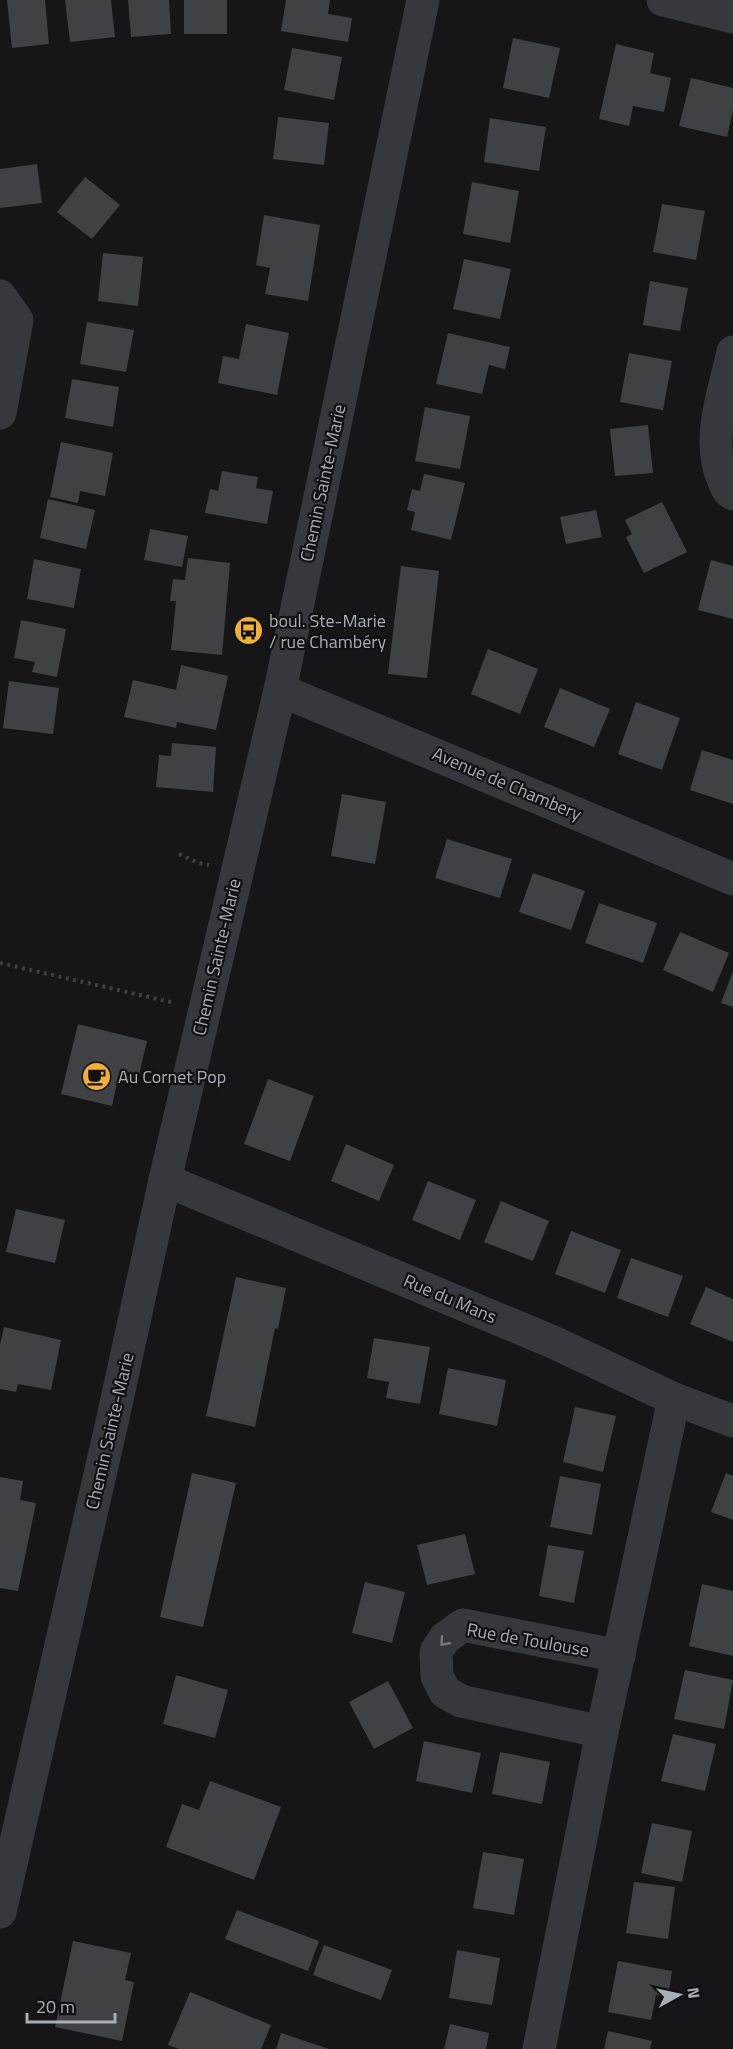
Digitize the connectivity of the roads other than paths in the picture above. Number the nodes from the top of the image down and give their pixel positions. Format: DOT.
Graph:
graph roads {
  1 [pos="423,0"];
  2 [pos="663,0"];
  3 [pos="733,17"];
  4 [pos="0,296"];
  5 [pos="733,352"];
  6 [pos="0,413"];
  7 [pos="733,494"];
  8 [pos="280,690"];
  9 [pos="733,879"];
  10 [pos="165,1180"];
  11 [pos="674,1400"];
  12 [pos="733,1421"];
  13 [pos="619,1656"];
  14 [pos="602,1732"];
  15 [pos="0,1912"];
  16 [pos="539,2049"];
  1 -- 8 [label="street, Chemin Sainte-Marie"];
  2 -- 3 [label="street"];
  4 -- 6 [label="street"];
  5 -- 7 [label="street"];
  8 -- 9 [label="street, Avenue de Chambery"];
  8 -- 10 [label="street, Chemin Sainte-Marie"];
  10 -- 11 [label="street, Rue du Mans"];
  10 -- 15 [label="street, Chemin Sainte-Marie"];
  11 -- 12 [label="street, Rue du Mans"];
  11 -- 13 [label="street"];
  13 -- 14 [label="street"];
  13 -- 14 [label="street, Rue de Toulouse, one-way"];
  14 -- 16 [label="street"];
}
